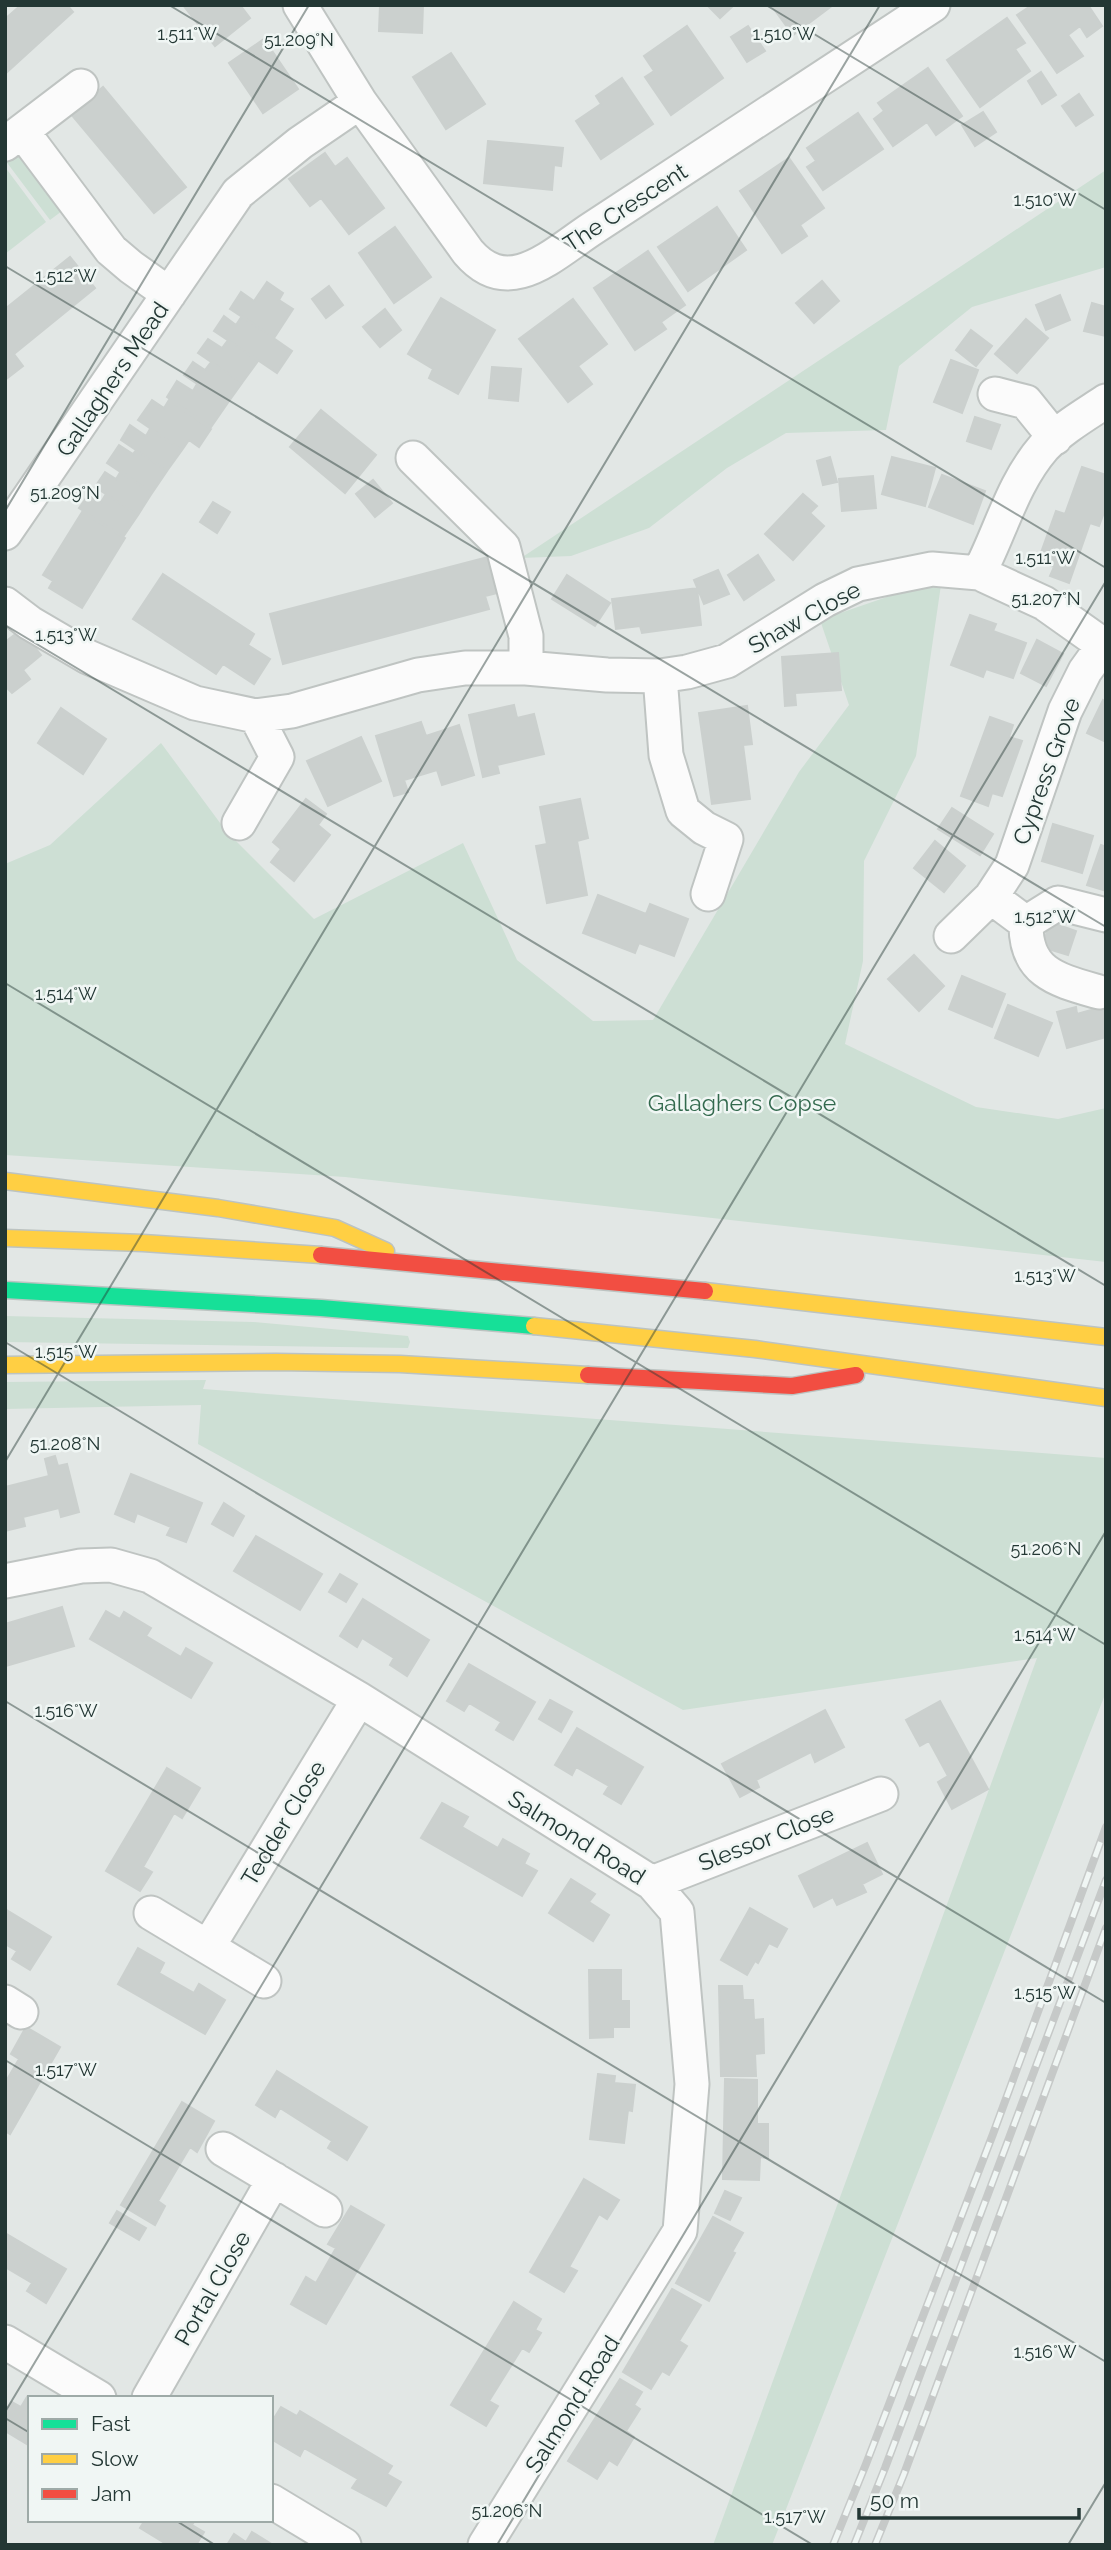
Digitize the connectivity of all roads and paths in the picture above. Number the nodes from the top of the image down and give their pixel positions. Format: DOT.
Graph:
graph roads {
  1 [pos="300,5"];
  2 [pos="916,9"];
  3 [pos="81,86"];
  4 [pos="360,102"];
  5 [pos="14,138"];
  6 [pos="169,294"];
  7 [pos="995,394"];
  8 [pos="1106,401"];
  9 [pos="1055,438"];
  10 [pos="413,458"];
  11 [pos="5,533"];
  12 [pos="979,573"];
  13 [pos="5,604"];
  14 [pos="1104,647"];
  15 [pos="526,668"];
  16 [pos="660,676"];
  17 [pos="256,716"];
  18 [pos="239,823"];
  19 [pos="708,894"];
  20 [pos="991,898"];
  21 [pos="1106,915"];
  22 [pos="1026,923"];
  23 [pos="951,936"];
  24 [pos="1099,992"];
  25 [pos="5,1181"];
  26 [pos="5,1238"];
  27 [pos="407,1261"];
  28 [pos="5,1290"];
  29 [pos="1106,1337"];
  30 [pos="5,1365"];
  31 [pos="896,1369"];
  32 [pos="1106,1398"];
  33 [pos="5,1581"];
  34 [pos="359,1699"];
  35 [pos="881,1794"];
  36 [pos="652,1883"];
  37 [pos="151,1913"];
  38 [pos="208,1947"];
  39 [pos="264,1981"];
  40 [pos="223,2149"];
  41 [pos="274,2179"];
  42 [pos="325,2210"];
  43 [pos="5,2342"];
  44 [pos="96,2396"];
  45 [pos="150,2396"];
  46 [pos="273,2502"];
  47 [pos="344,2545"];
  48 [pos="485,2545"];
  1 -- 4 [label="street, The Crescent"];
  2 -- 4 [label="street, The Crescent"];
  3 -- 5 [label="street, Gallaghers Mead"];
  4 -- 6 [label="street, Gallaghers Mead"];
  5 -- 6 [label="street, Gallaghers Mead"];
  6 -- 11 [label="street, Gallaghers Mead"];
  7 -- 9 [label="street"];
  8 -- 9 [label="street"];
  9 -- 12 [label="street"];
  10 -- 15 [label="street"];
  12 -- 14 [label="street, Shaw Close"];
  12 -- 16 [label="street, Shaw Close"];
  13 -- 17 [label="street, Shaw Close"];
  14 -- 20 [label="street, Cypress Grove"];
  15 -- 16 [label="street, Shaw Close"];
  15 -- 17 [label="street, Shaw Close"];
  16 -- 19 [label="street"];
  17 -- 18 [label="street"];
  20 -- 22 [label="street"];
  20 -- 23 [label="street, Cypress Grove"];
  21 -- 22 [label="street"];
  22 -- 24 [label="street"];
  25 -- 27 [label="highway"];
  26 -- 27 [label="highway"];
  27 -- 29 [label="highway"];
  28 -- 31 [label="highway"];
  30 -- 31 [label="highway"];
  31 -- 32 [label="highway"];
  33 -- 34 [label="street, Salmond Road"];
  34 -- 36 [label="street, Salmond Road"];
  34 -- 38 [label="street, Tedder Close"];
  35 -- 36 [label="street, Slessor Close"];
  36 -- 48 [label="street, Salmond Road"];
  37 -- 38 [label="street"];
  38 -- 39 [label="street"];
  40 -- 41 [label="street"];
  41 -- 42 [label="street"];
  41 -- 45 [label="street, Portal Close"];
  43 -- 44 [label="street"];
  46 -- 47 [label="street"];
}
